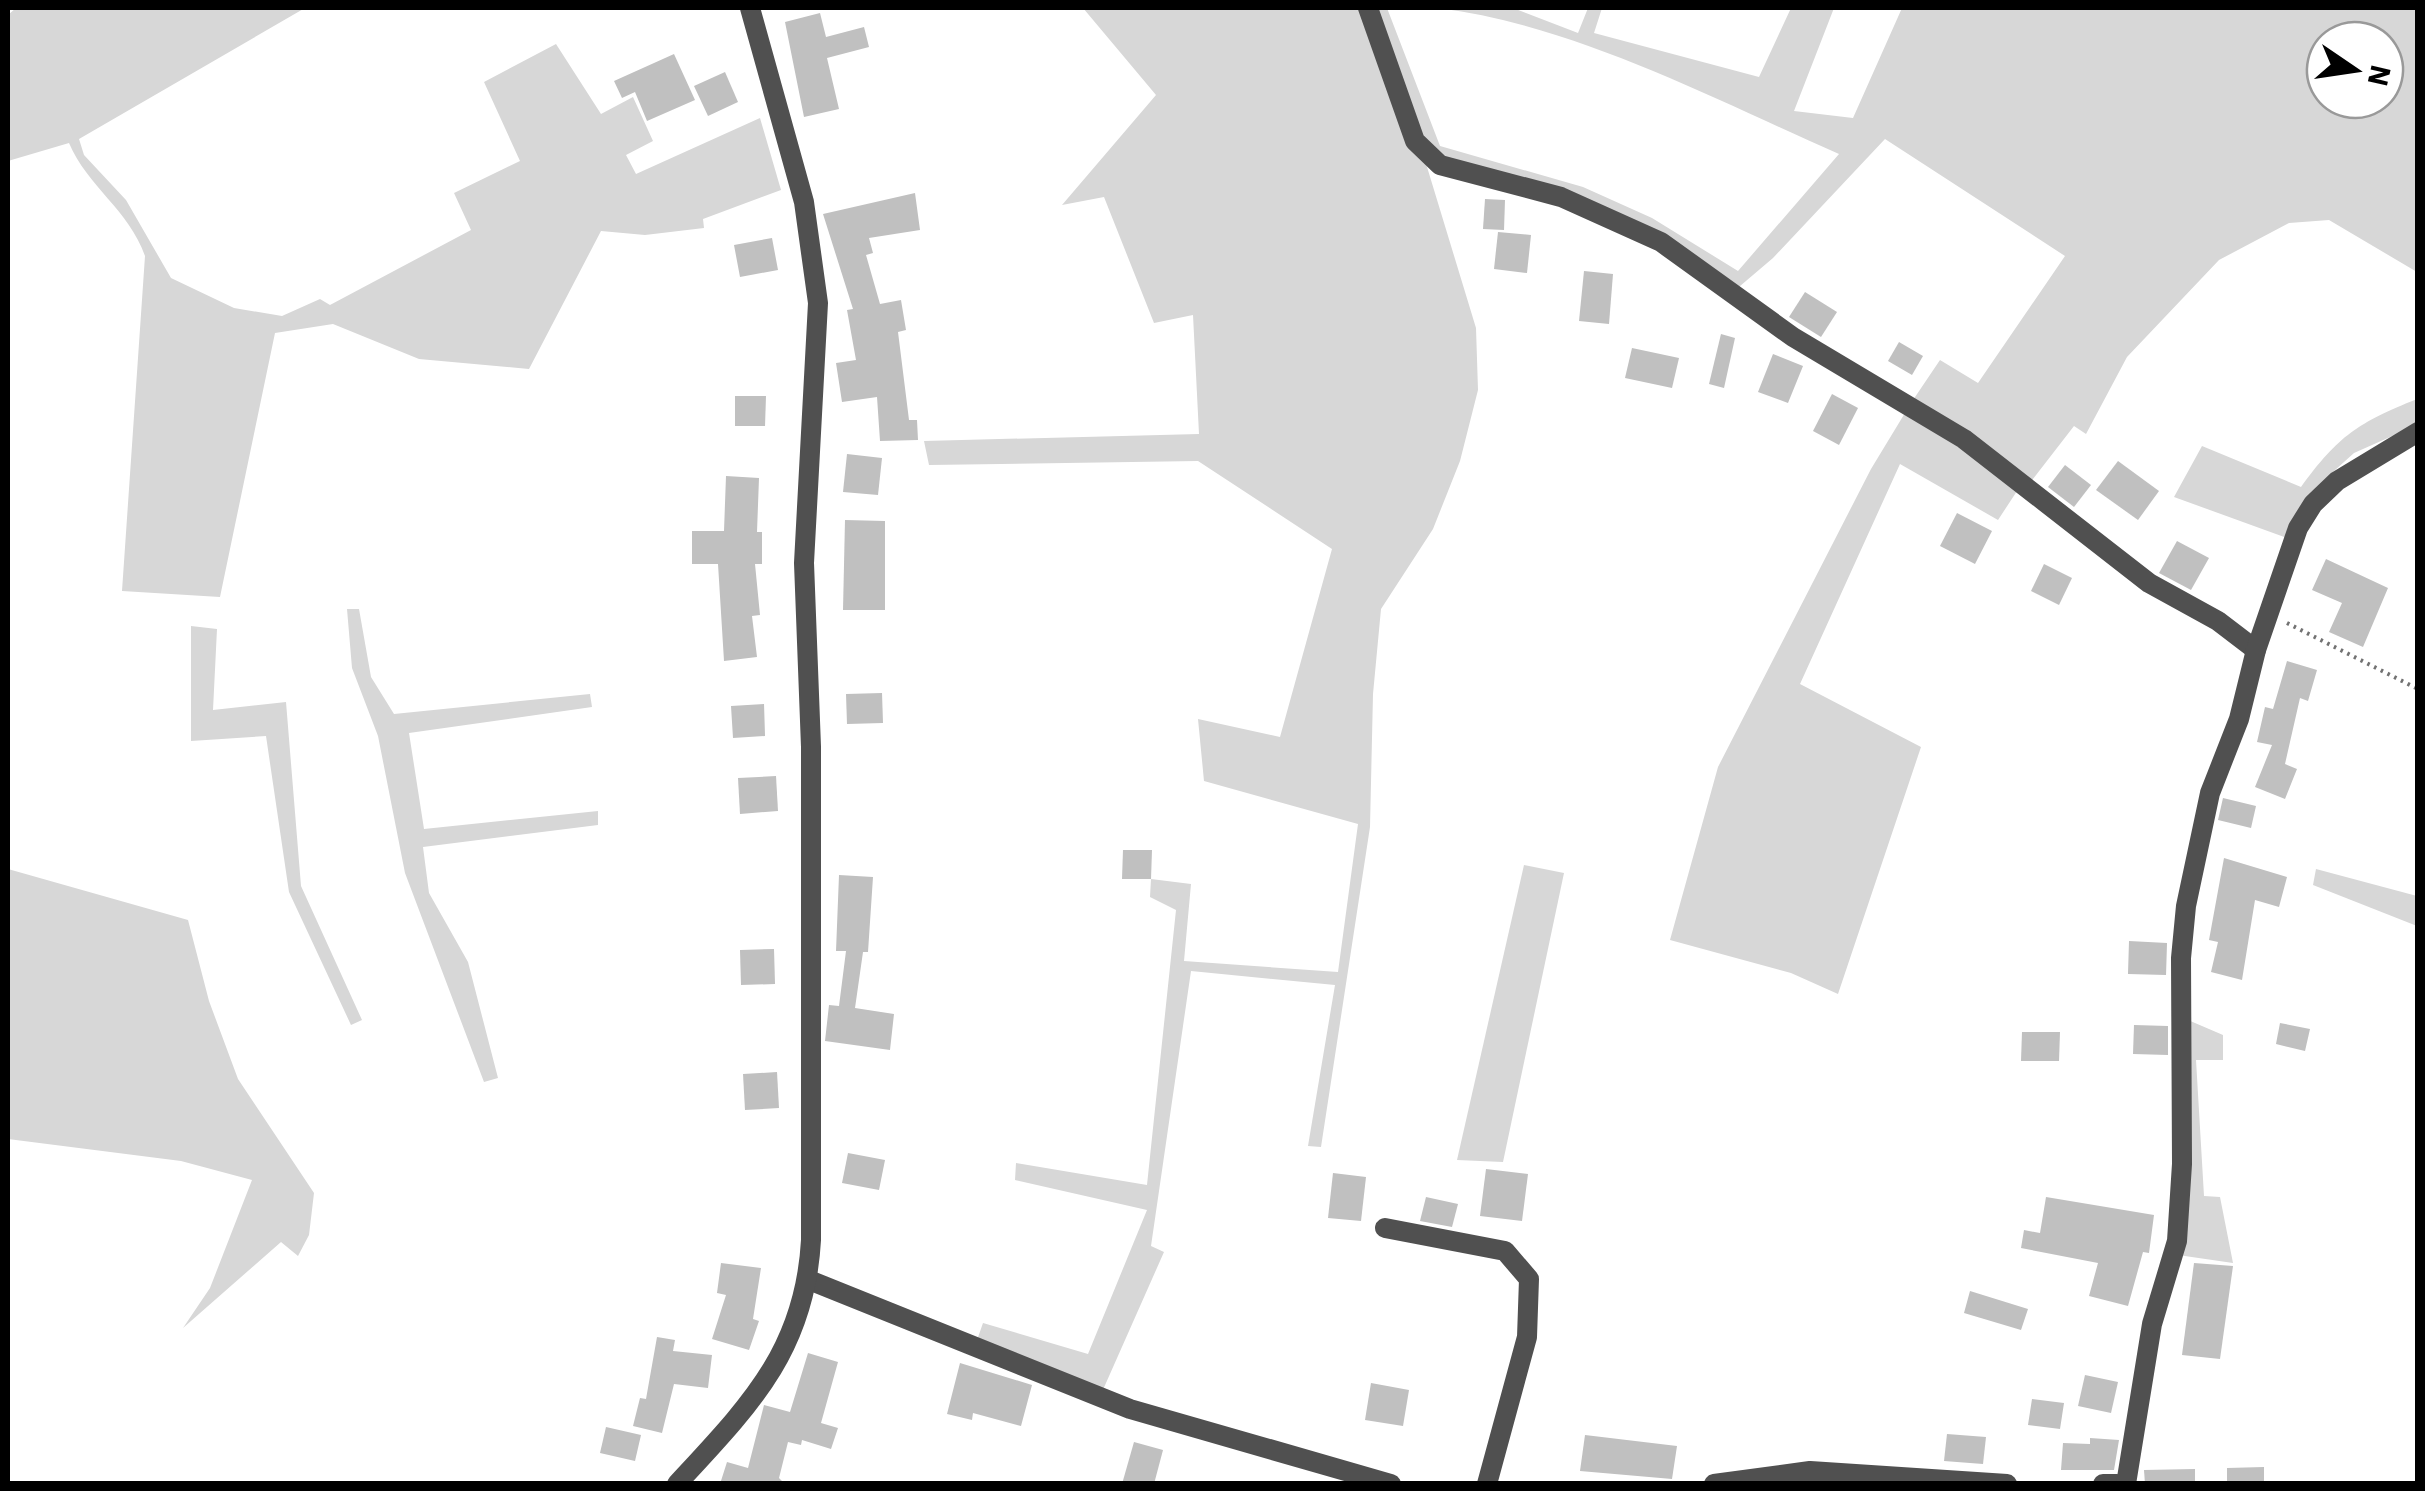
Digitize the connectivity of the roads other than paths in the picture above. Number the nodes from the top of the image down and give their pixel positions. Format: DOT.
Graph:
graph roads {
  1 [pos="750,8"];
  2 [pos="1368,8"];
  3 [pos="2418,432"];
  4 [pos="2256,650"];
  5 [pos="1385,1228"];
  6 [pos="809,1280"];
  7 [pos="677,1484"];
  8 [pos="1391,1484"];
  9 [pos="1487,1484"];
  10 [pos="1714,1484"];
  11 [pos="2007,1484"];
  12 [pos="2103,1484"];
  13 [pos="2117,1484"];
  14 [pos="2126,1484"];
  1 -- 6 [label="street"];
  2 -- 4 [label="street"];
  3 -- 4 [label="street"];
  4 -- 14 [label="street"];
  5 -- 9 [label="street"];
  6 -- 7 [label="street"];
  6 -- 8 [label="street"];
  10 -- 11 [label="street"];
  12 -- 13 [label="street"];
}
